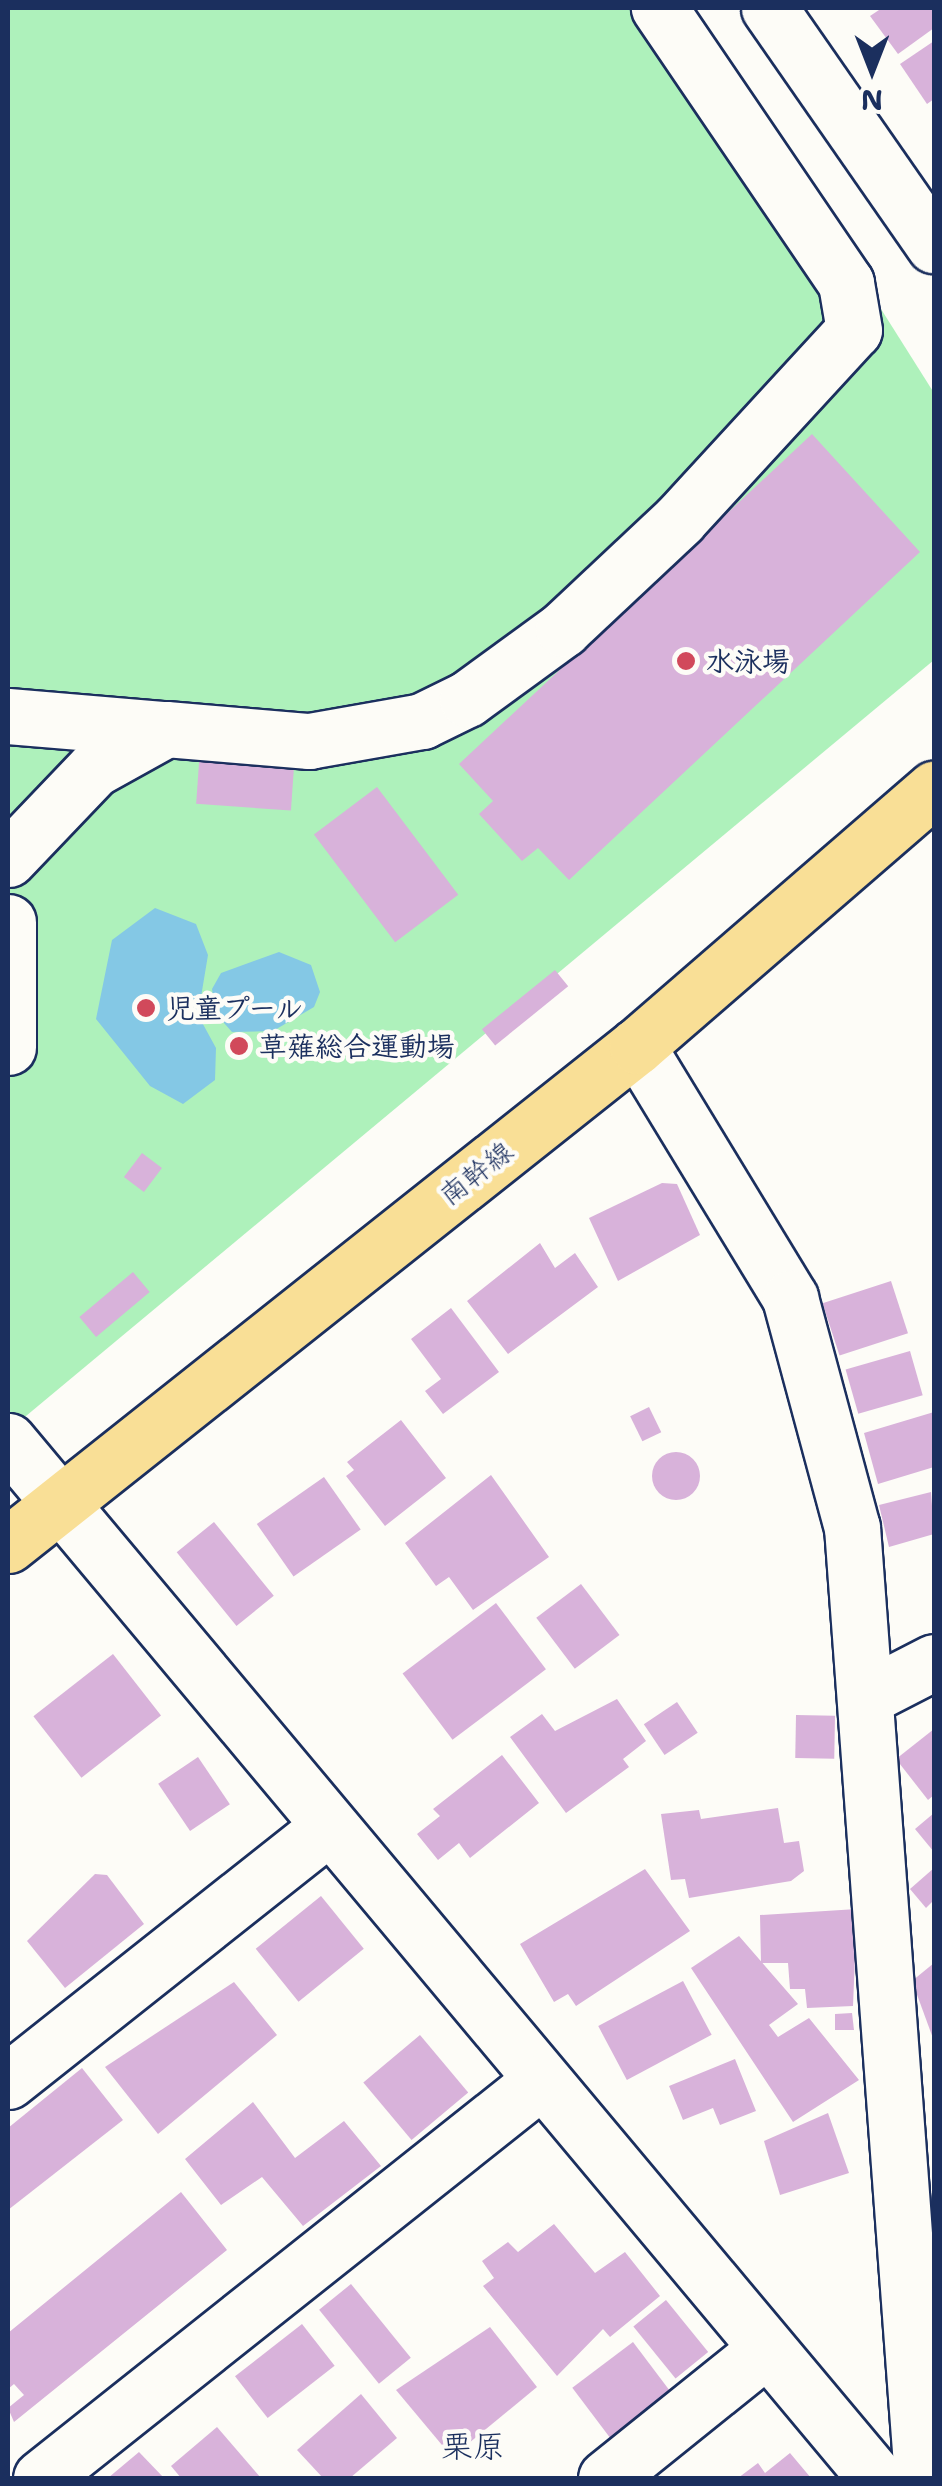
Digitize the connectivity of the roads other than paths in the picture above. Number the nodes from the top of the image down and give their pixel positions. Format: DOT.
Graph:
graph roads {
  1 [pos="659,8"];
  2 [pos="769,8"];
  3 [pos="934,244"];
  4 [pos="8,716"];
  5 [pos="166,729"];
  6 [pos="934,788"];
  7 [pos="8,859"];
  8 [pos="8,922"];
  9 [pos="637,1046"];
  10 [pos="8,1047"];
  11 [pos="8,1441"];
  12 [pos="57,1504"];
  13 [pos="8,1544"];
  14 [pos="934,1662"];
  15 [pos="866,1697"];
  16 [pos="328,1827"];
  17 [pos="8,2081"];
  18 [pos="538,2083"];
  19 [pos="764,2351"];
  20 [pos="42,2478"];
  21 [pos="606,2478"];
  22 [pos="876,2478"];
  23 [pos="922,2478"];
  1 -- 5 [label="street"];
  2 -- 3 [label="street"];
  4 -- 5 [label="street"];
  5 -- 7 [label="street"];
  6 -- 9 [label="main road, 南幹線"];
  8 -- 10 [label="street"];
  9 -- 12 [label="main road, 南幹線"];
  9 -- 15 [label="street"];
  11 -- 12 [label="street"];
  12 -- 13 [label="main road, 南幹線"];
  12 -- 16 [label="street"];
  14 -- 15 [label="street"];
  15 -- 23 [label="street"];
  16 -- 17 [label="street"];
  16 -- 18 [label="street"];
  18 -- 19 [label="street"];
  18 -- 20 [label="street"];
  19 -- 21 [label="street"];
  19 -- 22 [label="street"];
}
